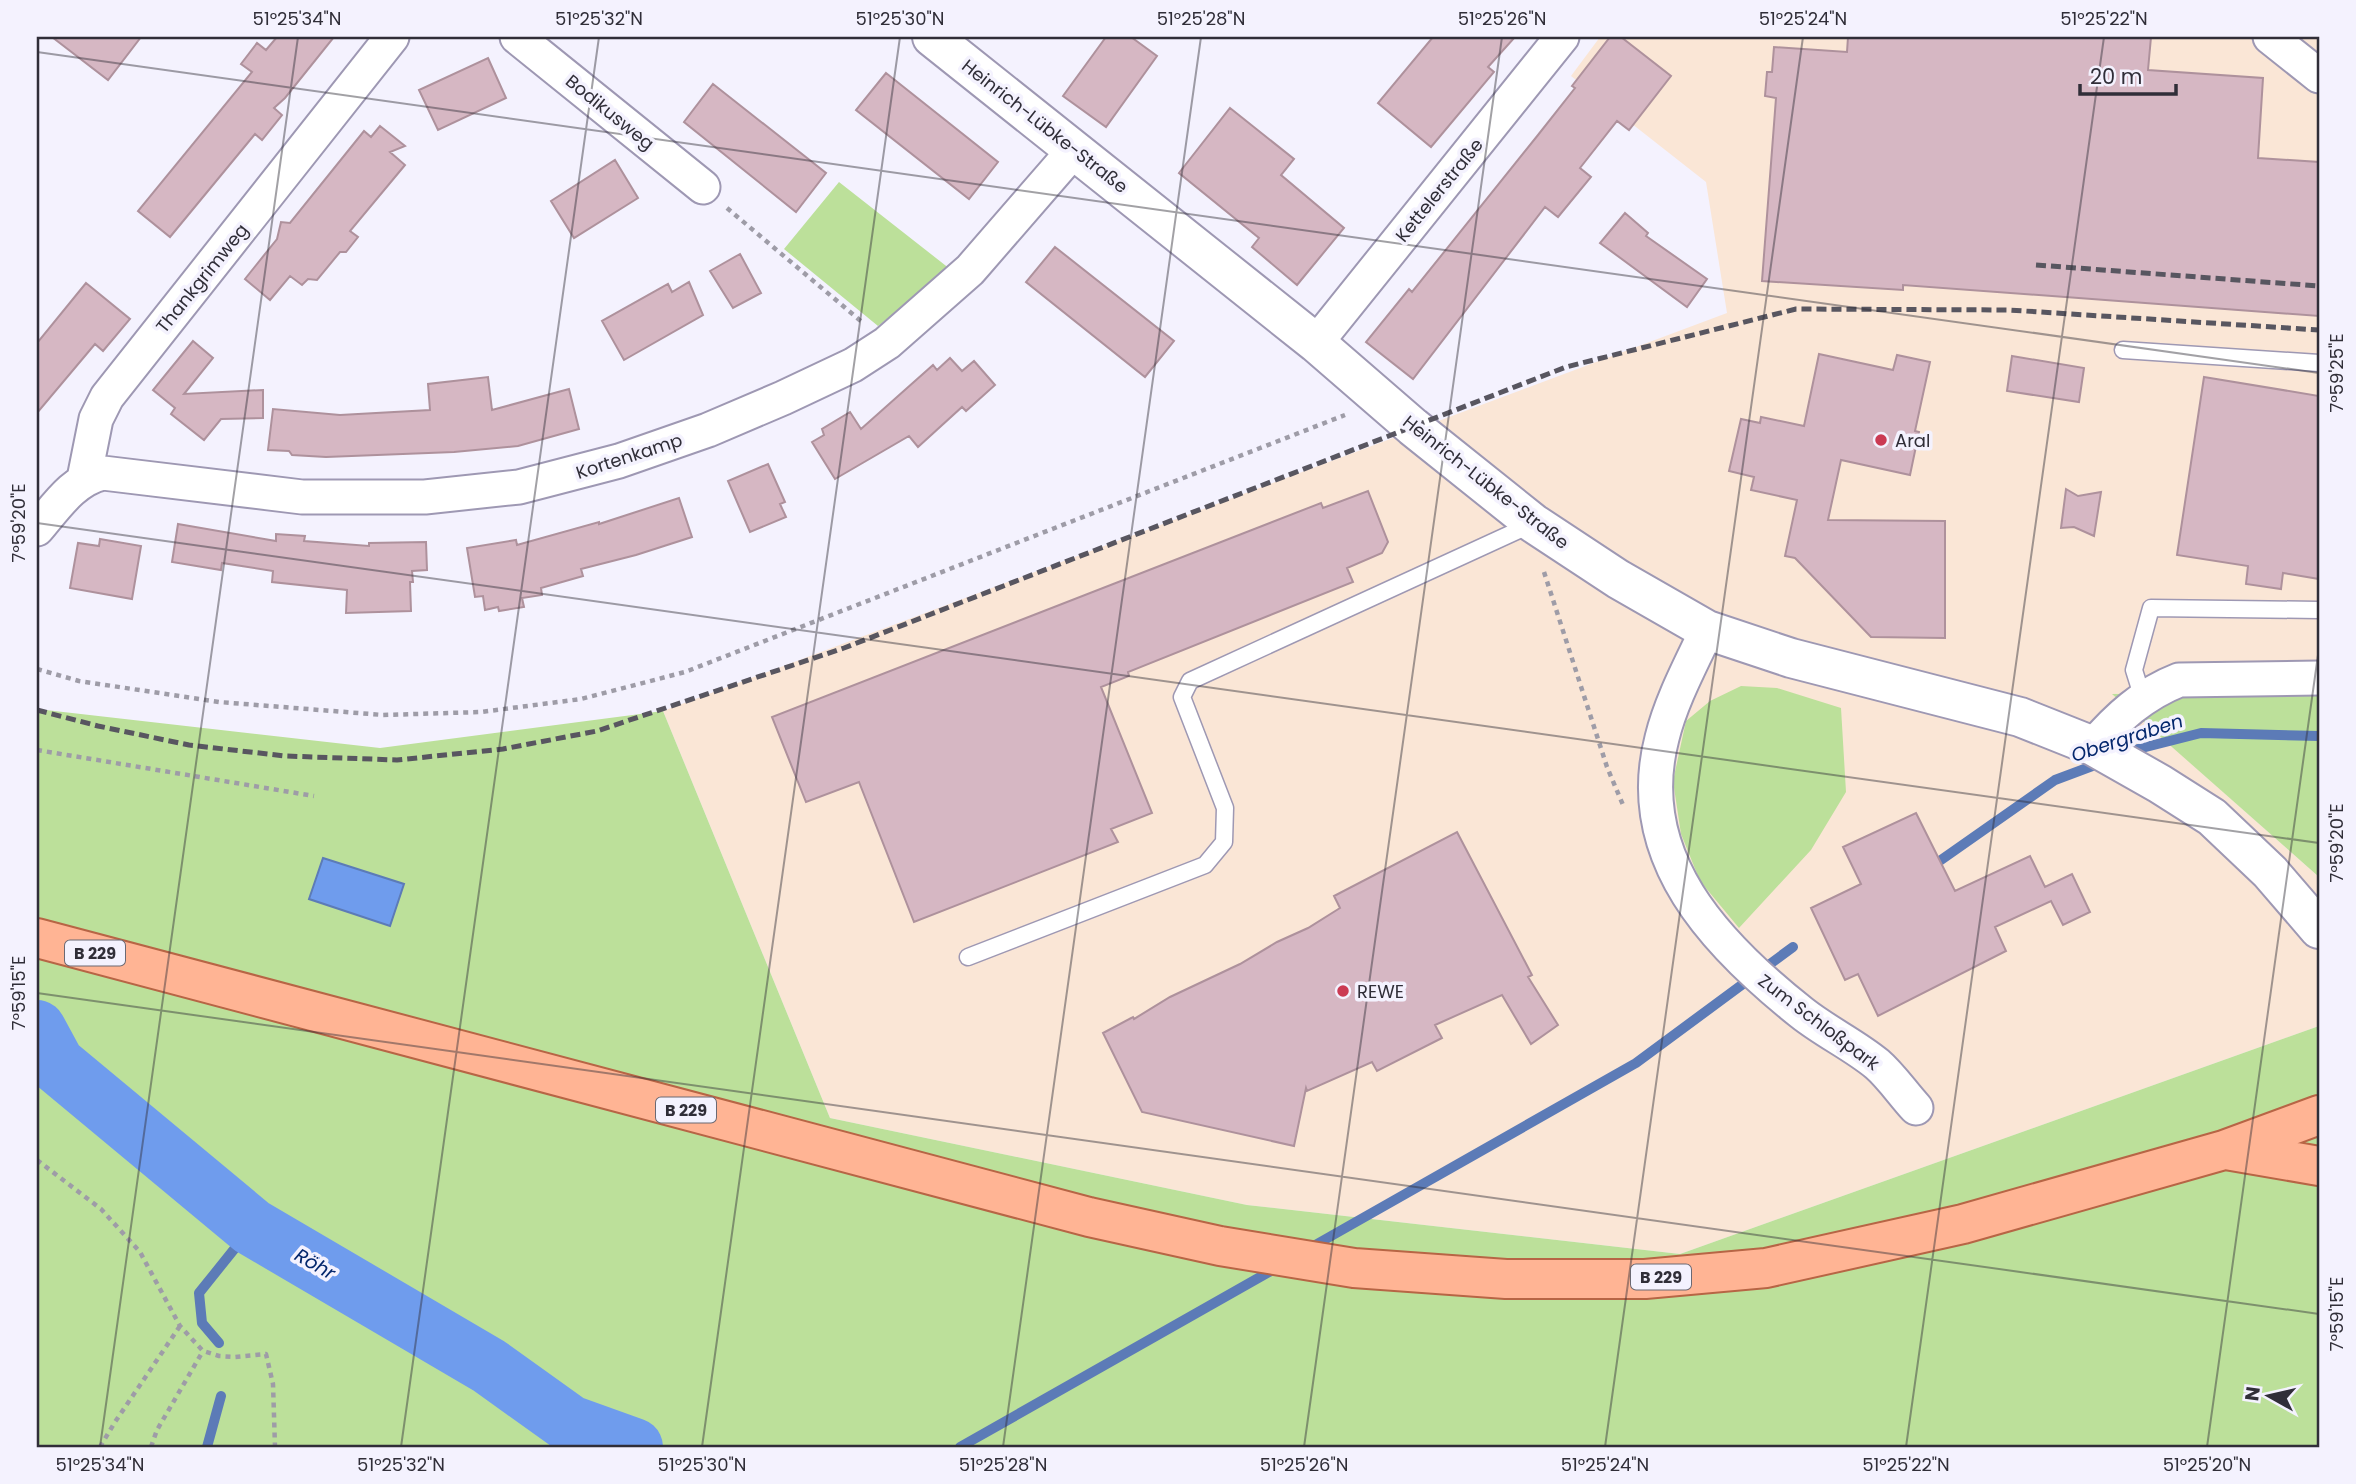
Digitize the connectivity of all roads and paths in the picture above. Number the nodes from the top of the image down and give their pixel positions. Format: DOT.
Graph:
graph roads {
  1 [pos="392,37"];
  2 [pos="517,37"];
  3 [pos="932,37"];
  4 [pos="1562,37"];
  5 [pos="2270,37"];
  6 [pos="2319,76"];
  7 [pos="1075,149"];
  8 [pos="703,187"];
  9 [pos="887,343"];
  10 [pos="1316,343"];
  11 [pos="2123,350"];
  12 [pos="2319,363"];
  13 [pos="1382,401"];
  14 [pos="84,479"];
  15 [pos="1533,523"];
  16 [pos="37,529"];
  17 [pos="2319,610"];
  18 [pos="1707,630"];
  19 [pos="37,669"];
  20 [pos="2319,678"];
  21 [pos="2143,699"];
  22 [pos="2093,747"];
  23 [pos="37,750"];
  24 [pos="314,796"];
  25 [pos="1628,816"];
  26 [pos="2319,929"];
  27 [pos="37,938"];
  28 [pos="968,957"];
  29 [pos="1916,1108"];
  30 [pos="2319,1115"];
  31 [pos="2224,1150"];
  32 [pos="37,1160"];
  33 [pos="2319,1166"];
  34 [pos="180,1326"];
  35 [pos="203,1351"];
  36 [pos="100,1447"];
  37 [pos="151,1447"];
  38 [pos="275,1447"];
  1 -- 14 [label="street, Thankgrimweg"];
  2 -- 8 [label="street, Bodikusweg"];
  3 -- 7 [label="street, Heinrich-Lübke-Straße"];
  4 -- 10 [label="street, Kettelerstraße"];
  5 -- 6 [label="street"];
  7 -- 9 [label="street, Kortenkamp"];
  7 -- 10 [label="street, Heinrich-Lübke-Straße"];
  8 -- 9 [label="path"];
  9 -- 14 [label="street, Kortenkamp"];
  10 -- 13 [label="street, Heinrich-Lübke-Straße"];
  11 -- 12 [label="lane"];
  13 -- 15 [label="street, Heinrich-Lübke-Straße"];
  13 -- 19 [label="path"];
  14 -- 16 [label="street"];
  15 -- 18 [label="street, Heinrich-Lübke-Straße"];
  15 -- 25 [label="path"];
  15 -- 28 [label="lane"];
  17 -- 21 [label="lane"];
  18 -- 22 [label="street, Heinrich-Lübke-Straße"];
  18 -- 29 [label="street, Zum Schloßpark"];
  20 -- 21 [label="street"];
  21 -- 22 [label="street"];
  22 -- 26 [label="street, Heinrich-Lübke-Straße"];
  23 -- 24 [label="path"];
  27 -- 31 [label="main road, B 229"];
  30 -- 31 [label="main road, B 229"];
  31 -- 33 [label="main road"];
  32 -- 34 [label="path"];
  34 -- 35 [label="path"];
  34 -- 36 [label="path"];
  35 -- 37 [label="path"];
  35 -- 38 [label="path"];
}
